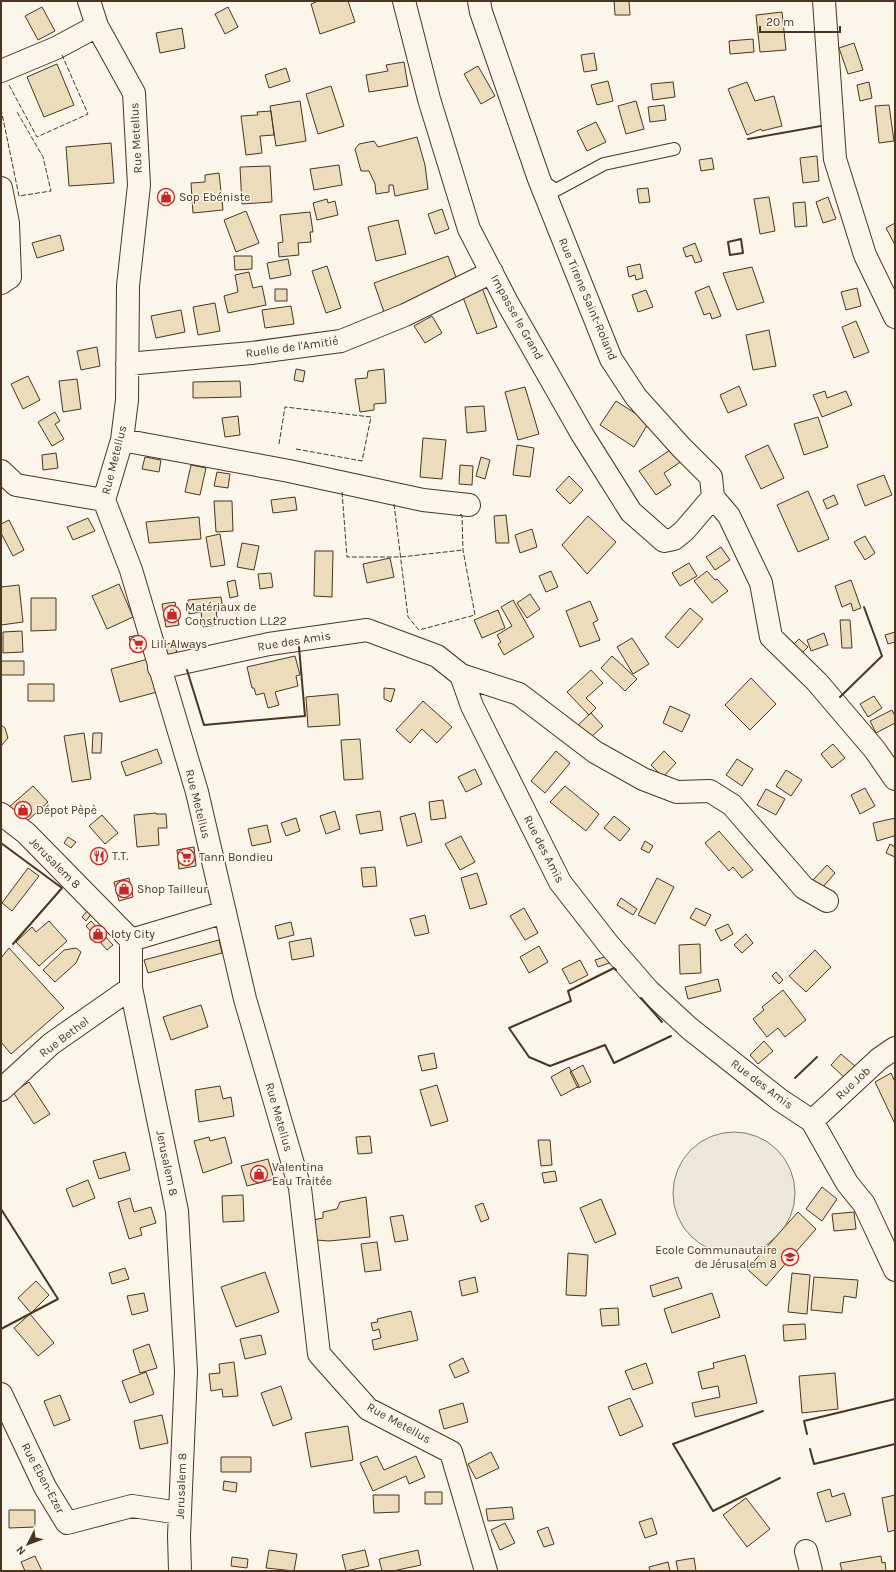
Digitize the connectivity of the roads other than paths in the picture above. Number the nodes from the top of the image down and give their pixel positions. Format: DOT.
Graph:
graph roads {
  1 [pos="89,1"];
  2 [pos="404,1"];
  3 [pos="479,1"];
  4 [pos="824,1"];
  5 [pos="97,26"];
  6 [pos="1,71"];
  7 [pos="674,149"];
  8 [pos="539,179"];
  9 [pos="1,188"];
  10 [pos="492,272"];
  11 [pos="1,283"];
  12 [pos="895,317"];
  13 [pos="127,364"];
  14 [pos="122,440"];
  15 [pos="1,471"];
  16 [pos="713,497"];
  17 [pos="104,500"];
  18 [pos="469,505"];
  19 [pos="159,668"];
  20 [pos="461,674"];
  21 [pos="895,779"];
  22 [pos="1,814"];
  23 [pos="827,901"];
  24 [pos="225,912"];
  25 [pos="131,940"];
  26 [pos="131,988"];
  27 [pos="895,1048"];
  28 [pos="1,1090"];
  29 [pos="812,1121"];
  30 [pos="895,1270"];
  31 [pos="1,1394"];
  32 [pos="180,1513"];
  33 [pos="180,1571"];
  34 [pos="486,1571"];
  1 -- 5 [label="street, Rue Metellus"];
  2 -- 10 [label="street, Impasse le Grand"];
  3 -- 8 [label="street, Rue Tirene Saint-Roland"];
  4 -- 12 [label="street"];
  5 -- 6 [label="street"];
  5 -- 13 [label="street, Rue Metellus"];
  7 -- 8 [label="lane"];
  8 -- 16 [label="street, Rue Tirene Saint-Roland"];
  9 -- 11 [label="street"];
  10 -- 13 [label="street, Ruelle de l'Amitié"];
  10 -- 16 [label="street, Impasse le Grand"];
  13 -- 14 [label="street, Rue Metellus"];
  14 -- 17 [label="street, Rue Metellus"];
  14 -- 18 [label="street"];
  15 -- 17 [label="street"];
  16 -- 21 [label="street"];
  17 -- 19 [label="street, Rue Metellus"];
  19 -- 20 [label="street, Rue des Amis"];
  19 -- 24 [label="street, Rue Metellus"];
  20 -- 23 [label="street"];
  20 -- 29 [label="street, Rue des Amis"];
  22 -- 25 [label="street, Jerusalem 8"];
  24 -- 25 [label="street"];
  24 -- 34 [label="street, Rue Metellus"];
  25 -- 26 [label="street, Jerusalem 8"];
  26 -- 28 [label="street, Rue Bethel"];
  26 -- 32 [label="street, Jerusalem 8"];
  27 -- 29 [label="street, Rue Job"];
  29 -- 30 [label="street, Rue des Amis"];
  31 -- 32 [label="street, Rue Eben-Ezer"];
  32 -- 33 [label="street, Jerusalem 8"];
}
